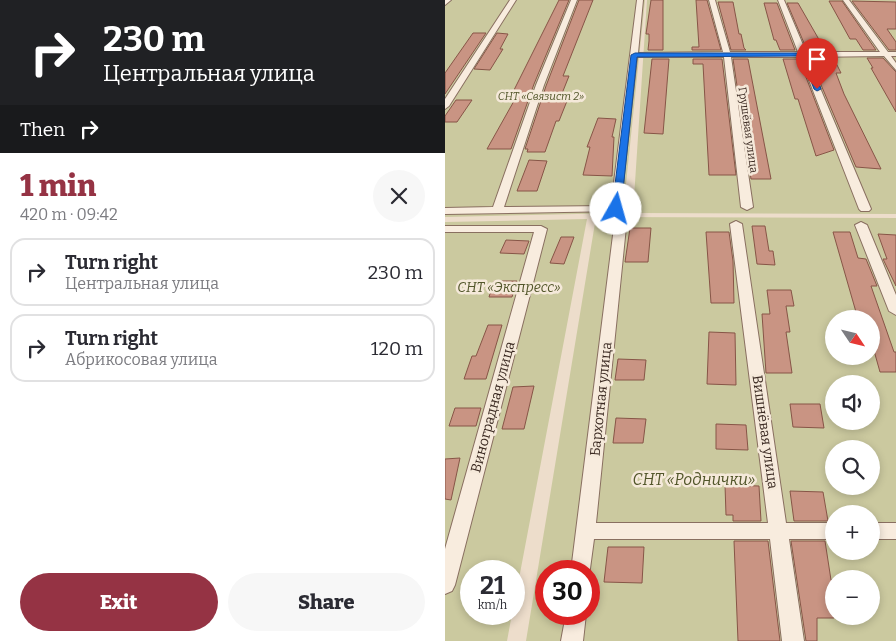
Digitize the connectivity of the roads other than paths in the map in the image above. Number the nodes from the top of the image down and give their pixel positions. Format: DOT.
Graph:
graph roads {
  1 [pos="448,0"];
  2 [pos="513,0"];
  3 [pos="573,0"];
  4 [pos="640,0"];
  5 [pos="711,0"];
  6 [pos="781,0"];
  7 [pos="846,0"];
  8 [pos="445,3"];
  9 [pos="804,54"];
  10 [pos="886,54"];
  11 [pos="896,54"];
  12 [pos="635,55"];
  13 [pos="727,55"];
  14 [pos="896,68"];
  15 [pos="445,106"];
  16 [pos="747,207"];
  17 [pos="865,209"];
  18 [pos="497,211"];
  19 [pos="445,212"];
  20 [pos="736,224"];
  21 [pos="861,225"];
  22 [pos="620,227"];
  23 [pos="445,229"];
  24 [pos="896,311"];
  25 [pos="586,531"];
  26 [pos="880,531"];
  27 [pos="896,531"];
  28 [pos="778,532"];
  29 [pos="825,532"];
  30 [pos="582,560"];
  31 [pos="445,585"];
  32 [pos="574,625"];
  33 [pos="572,641"];
  34 [pos="793,641"];
  1 -- 8 [label="street"];
  2 -- 15 [label="street"];
  3 -- 18 [label="street"];
  4 -- 12 [label="street"];
  5 -- 13 [label="street, Грушёвая улица"];
  6 -- 9 [label="street"];
  7 -- 10 [label="street"];
  9 -- 10 [label="street"];
  9 -- 13 [label="street"];
  9 -- 17 [label="street"];
  10 -- 11 [label="street"];
  10 -- 14 [label="street"];
  12 -- 13 [label="street"];
  12 -- 18 [label="street"];
  13 -- 16 [label="street, Грушёвая улица"];
  18 -- 19 [label="street"];
  20 -- 28 [label="street, Вишнёвая улица"];
  21 -- 24 [label="street"];
  22 -- 25 [label="street, Бархотная улица"];
  23 -- 31 [label="street, Виноградная улица"];
  25 -- 28 [label="street"];
  25 -- 30 [label="street, Бархотная улица"];
  26 -- 27 [label="street"];
  28 -- 29 [label="street"];
  28 -- 34 [label="street, Вишнёвая улица"];
  32 -- 33 [label="street"];
}
